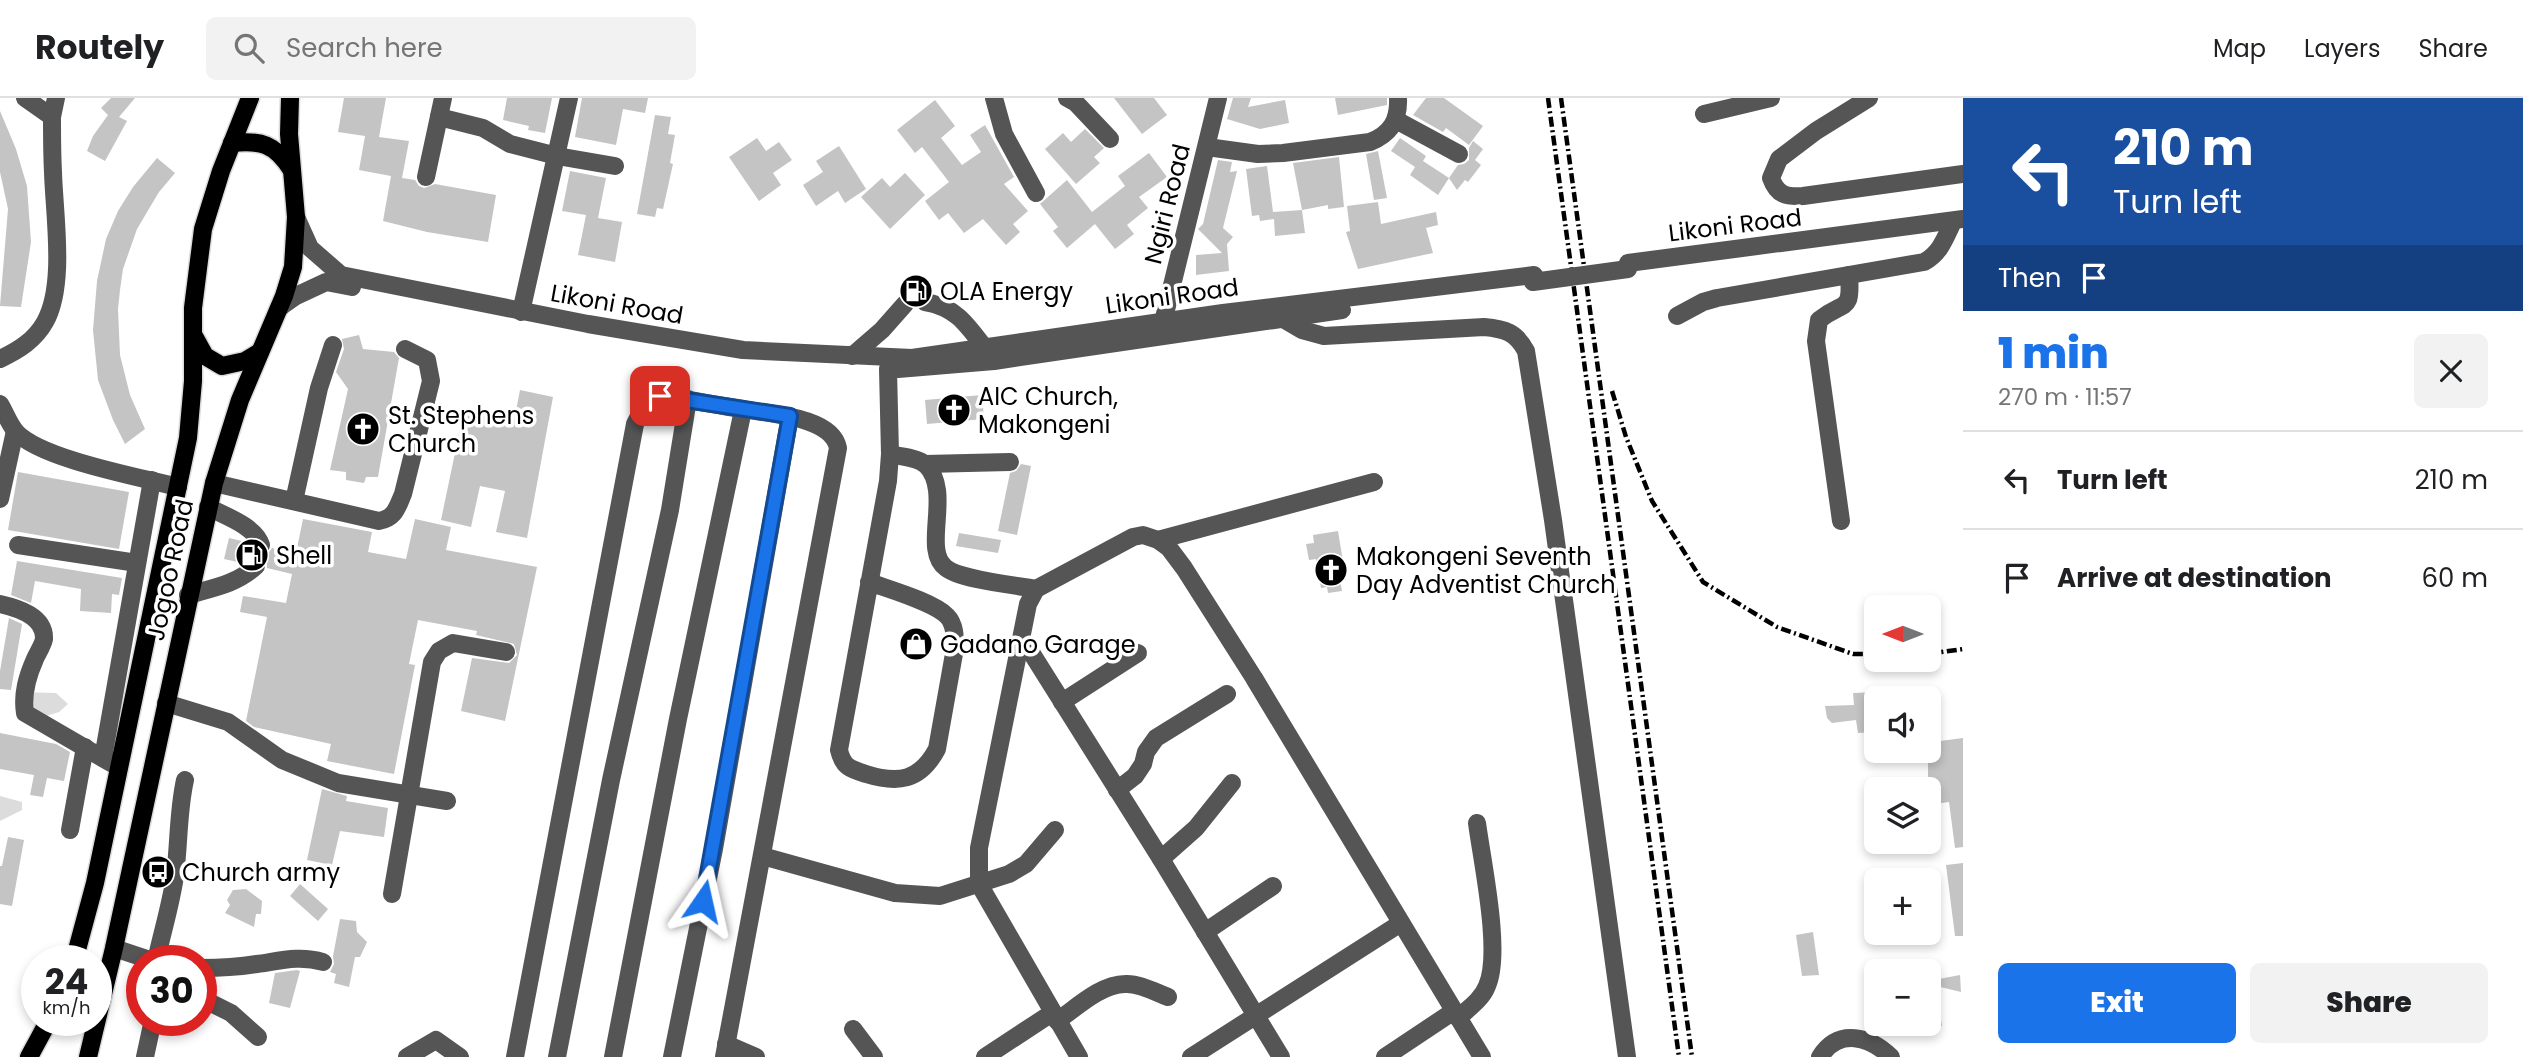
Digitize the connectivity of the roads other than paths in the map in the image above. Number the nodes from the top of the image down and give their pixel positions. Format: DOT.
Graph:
graph roads {
  1 [pos="26,98"];
  2 [pos="56,98"];
  3 [pos="250,98"];
  4 [pos="290,98"];
  5 [pos="443,98"];
  6 [pos="569,98"];
  7 [pos="994,98"];
  8 [pos="1067,98"];
  9 [pos="1218,98"];
  10 [pos="1398,98"];
  11 [pos="1771,98"];
  12 [pos="1869,98"];
  13 [pos="1704,114"];
  14 [pos="52,117"];
  15 [pos="439,117"];
  16 [pos="1396,120"];
  17 [pos="1110,139"];
  18 [pos="232,143"];
  19 [pos="1207,147"];
  20 [pos="1460,153"];
  21 [pos="557,156"];
  22 [pos="615,166"];
  23 [pos="292,171"];
  24 [pos="1963,174"];
  25 [pos="426,177"];
  26 [pos="1036,193"];
  27 [pos="296,217"];
  28 [pos="1959,223"];
  29 [pos="1849,275"];
  30 [pos="1533,279"];
  31 [pos="925,302"];
  32 [pos="905,304"];
  33 [pos="279,308"];
  34 [pos="521,312"];
  35 [pos="1677,316"];
  36 [pos="1250,317"];
  37 [pos="1285,320"];
  38 [pos="1163,321"];
  39 [pos="193,336"];
  40 [pos="333,345"];
  41 [pos="984,347"];
  42 [pos="405,349"];
  43 [pos="260,352"];
  44 [pos="852,356"];
  45 [pos="0,359"];
  46 [pos="888,369"];
  47 [pos="688,399"];
  48 [pos="0,404"];
  49 [pos="744,410"];
  50 [pos="790,416"];
  51 [pos="15,430"];
  52 [pos="890,454"];
  53 [pos="1010,462"];
  54 [pos="925,464"];
  55 [pos="152,480"];
  56 [pos="1374,482"];
  57 [pos="214,484"];
  58 [pos="178,487"];
  59 [pos="0,499"];
  60 [pos="294,501"];
  61 [pos="208,507"];
  62 [pos="1841,521"];
  63 [pos="1158,540"];
  64 [pos="18,545"];
  65 [pos="261,545"];
  66 [pos="137,563"];
  67 [pos="256,566"];
  68 [pos="869,582"];
  69 [pos="1036,589"];
  70 [pos="188,595"];
  71 [pos="0,604"];
  72 [pos="1022,638"];
  73 [pos="506,652"];
  74 [pos="1138,653"];
  75 [pos="1227,694"];
  76 [pos="1062,702"];
  77 [pos="166,703"];
  78 [pos="85,747"];
  79 [pos="103,758"];
  80 [pos="120,769"];
  81 [pos="185,780"];
  82 [pos="1232,783"];
  83 [pos="1117,790"];
  84 [pos="409,794"];
  85 [pos="447,801"];
  86 [pos="1477,823"];
  87 [pos="70,830"];
  88 [pos="1055,830"];
  89 [pos="762,856"];
  90 [pos="1161,859"];
  91 [pos="979,884"];
  92 [pos="1273,886"];
  93 [pos="392,894"];
  94 [pos="1401,923"];
  95 [pos="1205,932"];
  96 [pos="78,945"];
  97 [pos="158,945"];
  98 [pos="114,948"];
  99 [pos="126,952"];
  100 [pos="323,962"];
  101 [pos="217,967"];
  102 [pos="1168,997"];
  103 [pos="217,1006"];
  104 [pos="1456,1015"];
  105 [pos="1054,1017"];
  106 [pos="1257,1017"];
  107 [pos="853,1029"];
  108 [pos="40,1036"];
  109 [pos="150,1036"];
  110 [pos="258,1037"];
  111 [pos="725,1051"];
  112 [pos="29,1057"];
  113 [pos="88,1057"];
  114 [pos="145,1057"];
  115 [pos="407,1057"];
  116 [pos="460,1057"];
  117 [pos="515,1057"];
  118 [pos="557,1057"];
  119 [pos="612,1057"];
  120 [pos="672,1057"];
  121 [pos="756,1057"];
  122 [pos="874,1057"];
  123 [pos="985,1057"];
  124 [pos="1079,1057"];
  125 [pos="1191,1057"];
  126 [pos="1281,1057"];
  127 [pos="1385,1057"];
  128 [pos="1482,1057"];
  129 [pos="1627,1057"];
  130 [pos="1820,1057"];
  131 [pos="1891,1057"];
  1 -- 14 [label="street"];
  2 -- 14 [label="street"];
  3 -- 18 [label="main road, Jogoo Road"];
  4 -- 23 [label="main road, Jogoo Road"];
  5 -- 15 [label="street"];
  6 -- 21 [label="street"];
  7 -- 26 [label="street"];
  8 -- 17 [label="street"];
  9 -- 19 [label="street, Ngiri Road"];
  10 -- 16 [label="street"];
  11 -- 13 [label="street"];
  12 -- 24 [label="street"];
  14 -- 45 [label="street"];
  15 -- 21 [label="street"];
  15 -- 25 [label="street"];
  16 -- 19 [label="street"];
  16 -- 20 [label="street"];
  18 -- 23 [label="main road"];
  18 -- 39 [label="main road, Jogoo Road"];
  19 -- 38 [label="street, Ngiri Road"];
  21 -- 22 [label="street"];
  21 -- 34 [label="street"];
  23 -- 27 [label="main road, Jogoo Road"];
  27 -- 33 [label="main road, Jogoo Road"];
  27 -- 34 [label="street, Likoni Road"];
  28 -- 29 [label="street"];
  28 -- 30 [label="street, Likoni Road, bridge"];
  29 -- 35 [label="street"];
  29 -- 62 [label="street"];
  30 -- 36 [label="street, Likoni Road"];
  30 -- 37 [label="street, Likoni Road"];
  31 -- 41 [label="street"];
  32 -- 44 [label="street"];
  33 -- 43 [label="main road, Jogoo Road"];
  33 -- 46 [label="street, Likoni Road"];
  34 -- 44 [label="street, Likoni Road"];
  36 -- 37 [label="street, Likoni Road"];
  36 -- 38 [label="street, Likoni Road"];
  36 -- 46 [label="street, Likoni Road"];
  37 -- 129 [label="street"];
  38 -- 41 [label="street, Likoni Road"];
  39 -- 43 [label="main road"];
  39 -- 58 [label="main road, Jogoo Road"];
  40 -- 60 [label="street"];
  41 -- 44 [label="street, Likoni Road"];
  42 -- 60 [label="street"];
  43 -- 57 [label="main road, Jogoo Road"];
  46 -- 52 [label="street"];
  47 -- 49 [label="street"];
  47 -- 117 [label="street"];
  47 -- 118 [label="street"];
  48 -- 51 [label="street"];
  49 -- 50 [label="street"];
  49 -- 119 [label="street"];
  50 -- 89 [label="street"];
  50 -- 120 [label="street"];
  51 -- 55 [label="street"];
  51 -- 59 [label="street"];
  52 -- 54 [label="street"];
  52 -- 68 [label="street"];
  53 -- 54 [label="street"];
  54 -- 69 [label="street"];
  55 -- 58 [label="street"];
  55 -- 66 [label="street"];
  56 -- 63 [label="street"];
  57 -- 60 [label="street"];
  57 -- 61 [label="main road, Jogoo Road"];
  58 -- 80 [label="main road, Jogoo Road"];
  61 -- 65 [label="street"];
  61 -- 70 [label="main road, Jogoo Road"];
  63 -- 69 [label="street"];
  63 -- 94 [label="street"];
  64 -- 66 [label="street"];
  66 -- 79 [label="street"];
  67 -- 70 [label="street"];
  68 -- 68 [label="street"];
  69 -- 72 [label="street"];
  70 -- 77 [label="main road, Jogoo Road"];
  71 -- 78 [label="street"];
  72 -- 76 [label="street"];
  72 -- 91 [label="street"];
  73 -- 84 [label="street"];
  74 -- 76 [label="street"];
  75 -- 83 [label="street"];
  76 -- 83 [label="street"];
  77 -- 84 [label="street"];
  77 -- 98 [label="main road, Jogoo Road"];
  78 -- 79 [label="street"];
  78 -- 87 [label="street"];
  79 -- 80 [label="street"];
  80 -- 96 [label="main road, Jogoo Road"];
  81 -- 97 [label="street"];
  82 -- 90 [label="street"];
  83 -- 90 [label="street"];
  84 -- 85 [label="street"];
  84 -- 93 [label="street"];
  86 -- 104 [label="street"];
  88 -- 91 [label="street"];
  89 -- 91 [label="street"];
  89 -- 111 [label="street"];
  90 -- 95 [label="street"];
  91 -- 105 [label="street"];
  92 -- 95 [label="street"];
  94 -- 104 [label="street"];
  94 -- 106 [label="street"];
  95 -- 106 [label="street"];
  98 -- 99 [label="street"];
  98 -- 113 [label="main road, Jogoo Road"];
  100 -- 101 [label="street"];
  102 -- 105 [label="street"];
  103 -- 110 [label="street"];
  104 -- 127 [label="street"];
  104 -- 128 [label="street"];
  105 -- 123 [label="street"];
  105 -- 124 [label="street"];
  106 -- 125 [label="street"];
  106 -- 126 [label="street"];
  107 -- 122 [label="street"];
  108 -- 112 [label="main road"];
  109 -- 114 [label="street"];
  111 -- 121 [label="street"];
  115 -- 116 [label="street"];
  130 -- 131 [label="street"];
}
